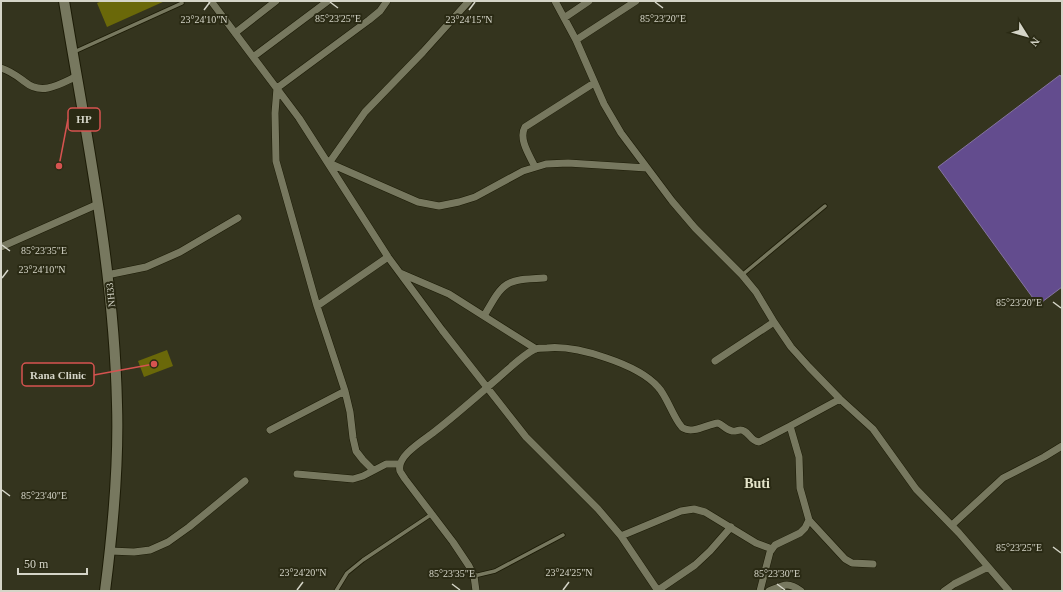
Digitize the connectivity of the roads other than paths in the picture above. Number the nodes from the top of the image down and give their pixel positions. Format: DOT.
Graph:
graph roads {
  1 [pos="64,1"];
  2 [pos="211,1"];
  3 [pos="276,1"];
  4 [pos="328,1"];
  5 [pos="387,1"];
  6 [pos="469,1"];
  7 [pos="555,1"];
  8 [pos="589,1"];
  9 [pos="636,1"];
  10 [pos="182,3"];
  11 [pos="564,18"];
  12 [pos="235,33"];
  13 [pos="576,40"];
  14 [pos="73,53"];
  15 [pos="253,57"];
  16 [pos="1,68"];
  17 [pos="77,76"];
  18 [pos="594,83"];
  19 [pos="277,88"];
  20 [pos="329,163"];
  21 [pos="535,167"];
  22 [pos="647,168"];
  23 [pos="98,204"];
  24 [pos="825,206"];
  25 [pos="238,218"];
  26 [pos="1,246"];
  27 [pos="388,257"];
  28 [pos="399,272"];
  29 [pos="107,275"];
  30 [pos="742,276"];
  31 [pos="544,278"];
  32 [pos="317,306"];
  33 [pos="484,316"];
  34 [pos="774,322"];
  35 [pos="536,348"];
  36 [pos="716,361"];
  37 [pos="486,388"];
  38 [pos="345,391"];
  39 [pos="840,399"];
  40 [pos="790,426"];
  41 [pos="270,430"];
  42 [pos="1062,446"];
  43 [pos="400,464"];
  44 [pos="373,470"];
  45 [pos="297,474"];
  46 [pos="245,481"];
  47 [pos="432,514"];
  48 [pos="809,520"];
  49 [pos="952,525"];
  50 [pos="731,528"];
  51 [pos="563,535"];
  52 [pos="621,536"];
  53 [pos="772,548"];
  54 [pos="110,551"];
  55 [pos="873,564"];
  56 [pos="988,567"];
  57 [pos="474,576"];
  58 [pos="105,591"];
  59 [pos="336,591"];
  60 [pos="476,591"];
  61 [pos="658,591"];
  62 [pos="760,591"];
  63 [pos="769,591"];
  64 [pos="801,591"];
  65 [pos="944,591"];
  66 [pos="1009,591"];
  1 -- 14 [label="main road, NH33"];
  2 -- 12 [label="street"];
  3 -- 12 [label="street"];
  4 -- 15 [label="street"];
  5 -- 19 [label="street"];
  6 -- 20 [label="street"];
  7 -- 11 [label="street"];
  8 -- 11 [label="street"];
  9 -- 13 [label="street"];
  10 -- 14 [label="lane"];
  11 -- 13 [label="street"];
  12 -- 15 [label="street"];
  13 -- 18 [label="street"];
  14 -- 17 [label="main road, NH33"];
  15 -- 19 [label="street"];
  16 -- 17 [label="street"];
  17 -- 23 [label="main road, NH33"];
  18 -- 21 [label="street"];
  18 -- 22 [label="street"];
  19 -- 20 [label="street"];
  19 -- 32 [label="street"];
  20 -- 21 [label="street"];
  20 -- 27 [label="street"];
  21 -- 22 [label="street"];
  22 -- 30 [label="street"];
  23 -- 26 [label="street"];
  23 -- 29 [label="main road, NH33"];
  24 -- 30 [label="lane"];
  25 -- 29 [label="street"];
  27 -- 28 [label="street"];
  27 -- 32 [label="street"];
  28 -- 33 [label="street"];
  28 -- 37 [label="street"];
  29 -- 54 [label="main road, NH33"];
  30 -- 34 [label="street"];
  31 -- 33 [label="street"];
  32 -- 38 [label="street"];
  33 -- 35 [label="street"];
  34 -- 36 [label="street"];
  34 -- 39 [label="street"];
  35 -- 37 [label="street"];
  35 -- 40 [label="street"];
  37 -- 43 [label="street"];
  37 -- 52 [label="street"];
  38 -- 41 [label="street"];
  38 -- 44 [label="street"];
  39 -- 40 [label="street"];
  39 -- 49 [label="street"];
  40 -- 48 [label="street"];
  42 -- 49 [label="street"];
  43 -- 44 [label="street"];
  43 -- 47 [label="street"];
  44 -- 45 [label="street"];
  46 -- 54 [label="street"];
  47 -- 57 [label="street"];
  47 -- 59 [label="lane"];
  48 -- 53 [label="street"];
  48 -- 55 [label="street"];
  49 -- 56 [label="street"];
  50 -- 52 [label="street"];
  50 -- 53 [label="street"];
  50 -- 61 [label="street"];
  51 -- 57 [label="lane"];
  52 -- 61 [label="street"];
  53 -- 62 [label="street"];
  54 -- 58 [label="main road, NH33"];
  56 -- 65 [label="street"];
  56 -- 66 [label="street"];
  57 -- 60 [label="street"];
  63 -- 64 [label="street"];
}
